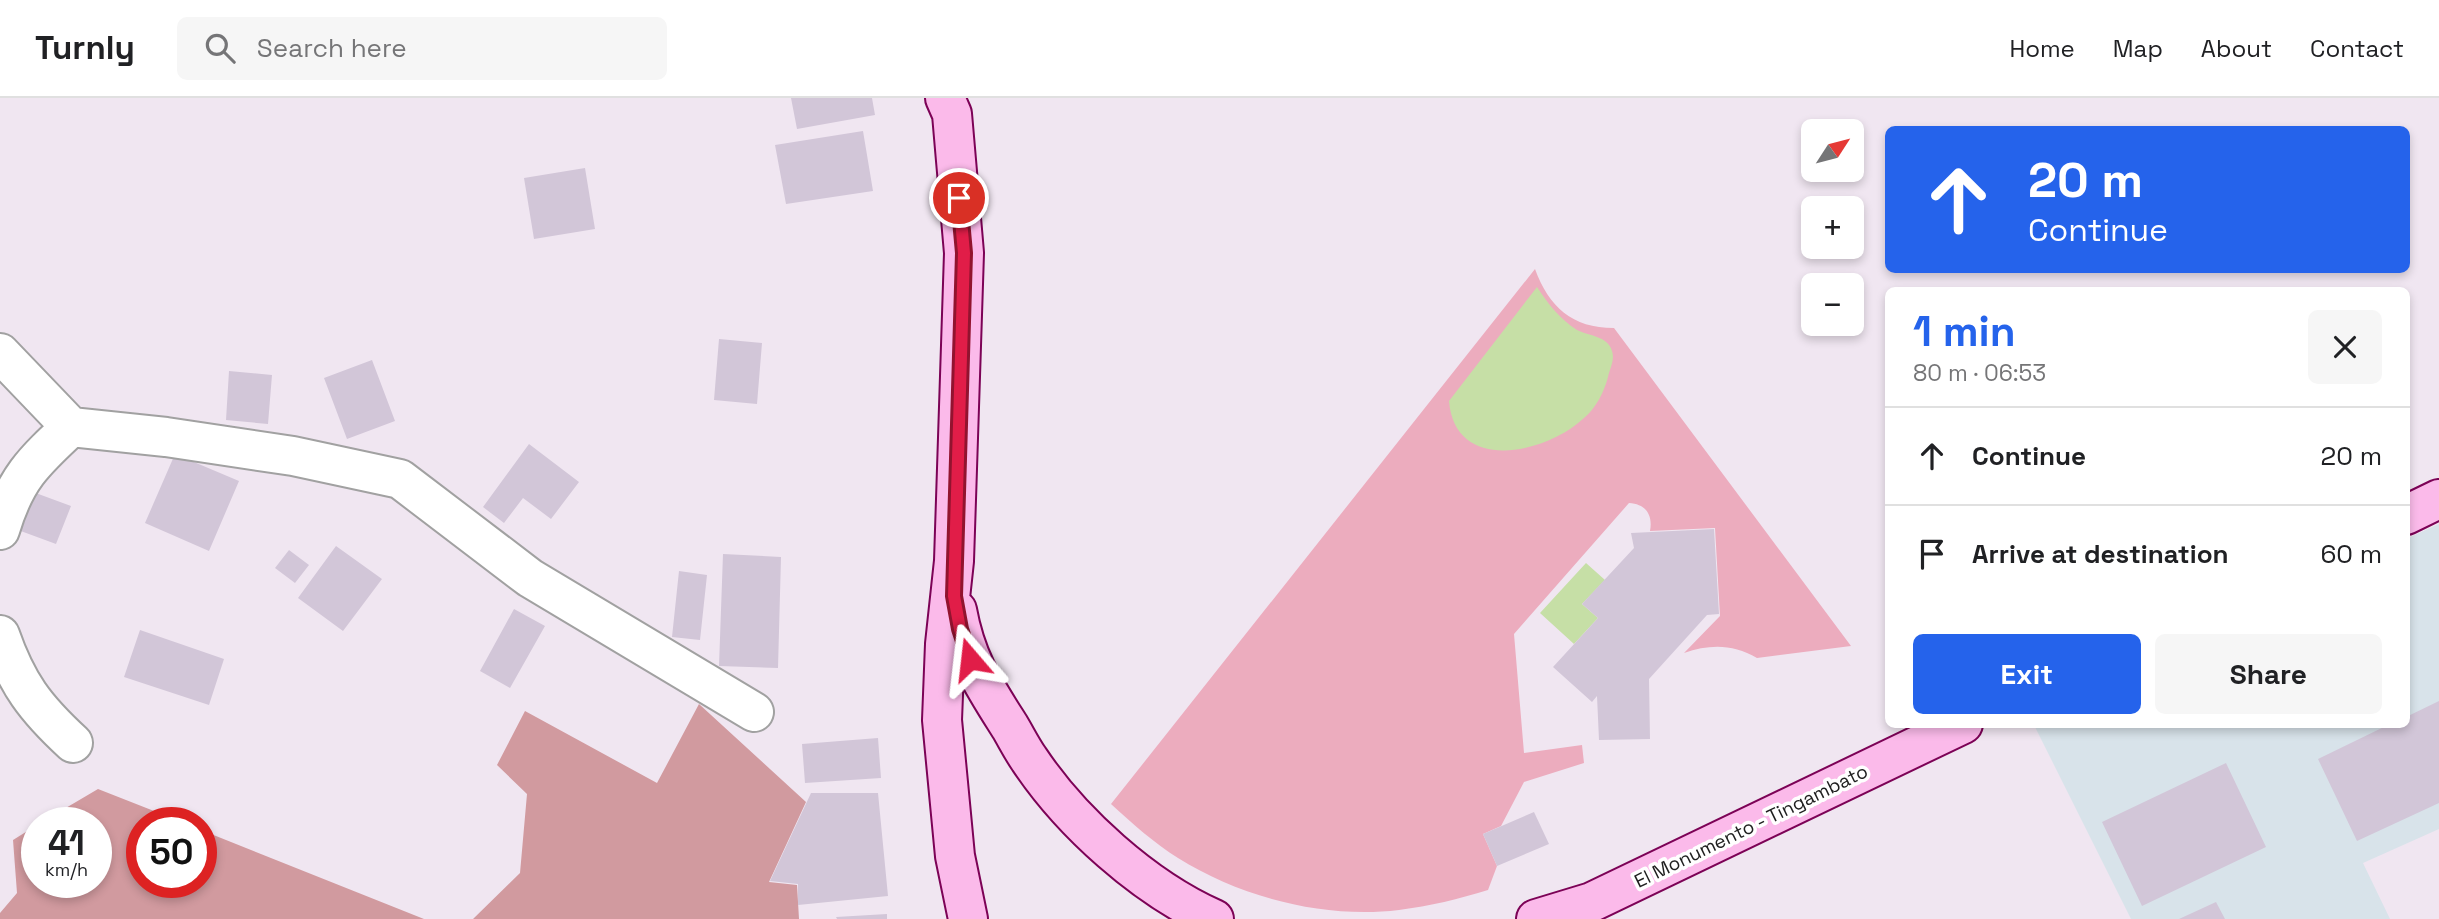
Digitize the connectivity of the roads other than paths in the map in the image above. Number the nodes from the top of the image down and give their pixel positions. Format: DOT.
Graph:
graph roads {
  1 [pos="945,98"];
  2 [pos="0,354"];
  3 [pos="71,427"];
  4 [pos="2439,499"];
  5 [pos="2410,512"];
  6 [pos="0,530"];
  7 [pos="954,561"];
  8 [pos="0,635"];
  9 [pos="754,712"];
  10 [pos="1955,728"];
  11 [pos="73,743"];
  12 [pos="1586,910"];
  13 [pos="968,919"];
  14 [pos="1214,919"];
  15 [pos="1536,919"];
  1 -- 7 [label="main road"];
  2 -- 3 [label="street"];
  3 -- 6 [label="street"];
  3 -- 9 [label="street"];
  4 -- 5 [label="main road"];
  7 -- 13 [label="main road"];
  7 -- 14 [label="main road"];
  8 -- 11 [label="street"];
  10 -- 12 [label="main road, El Monumento - Tingambato"];
  12 -- 15 [label="main road, El Monumento - Tingambato"];
}
